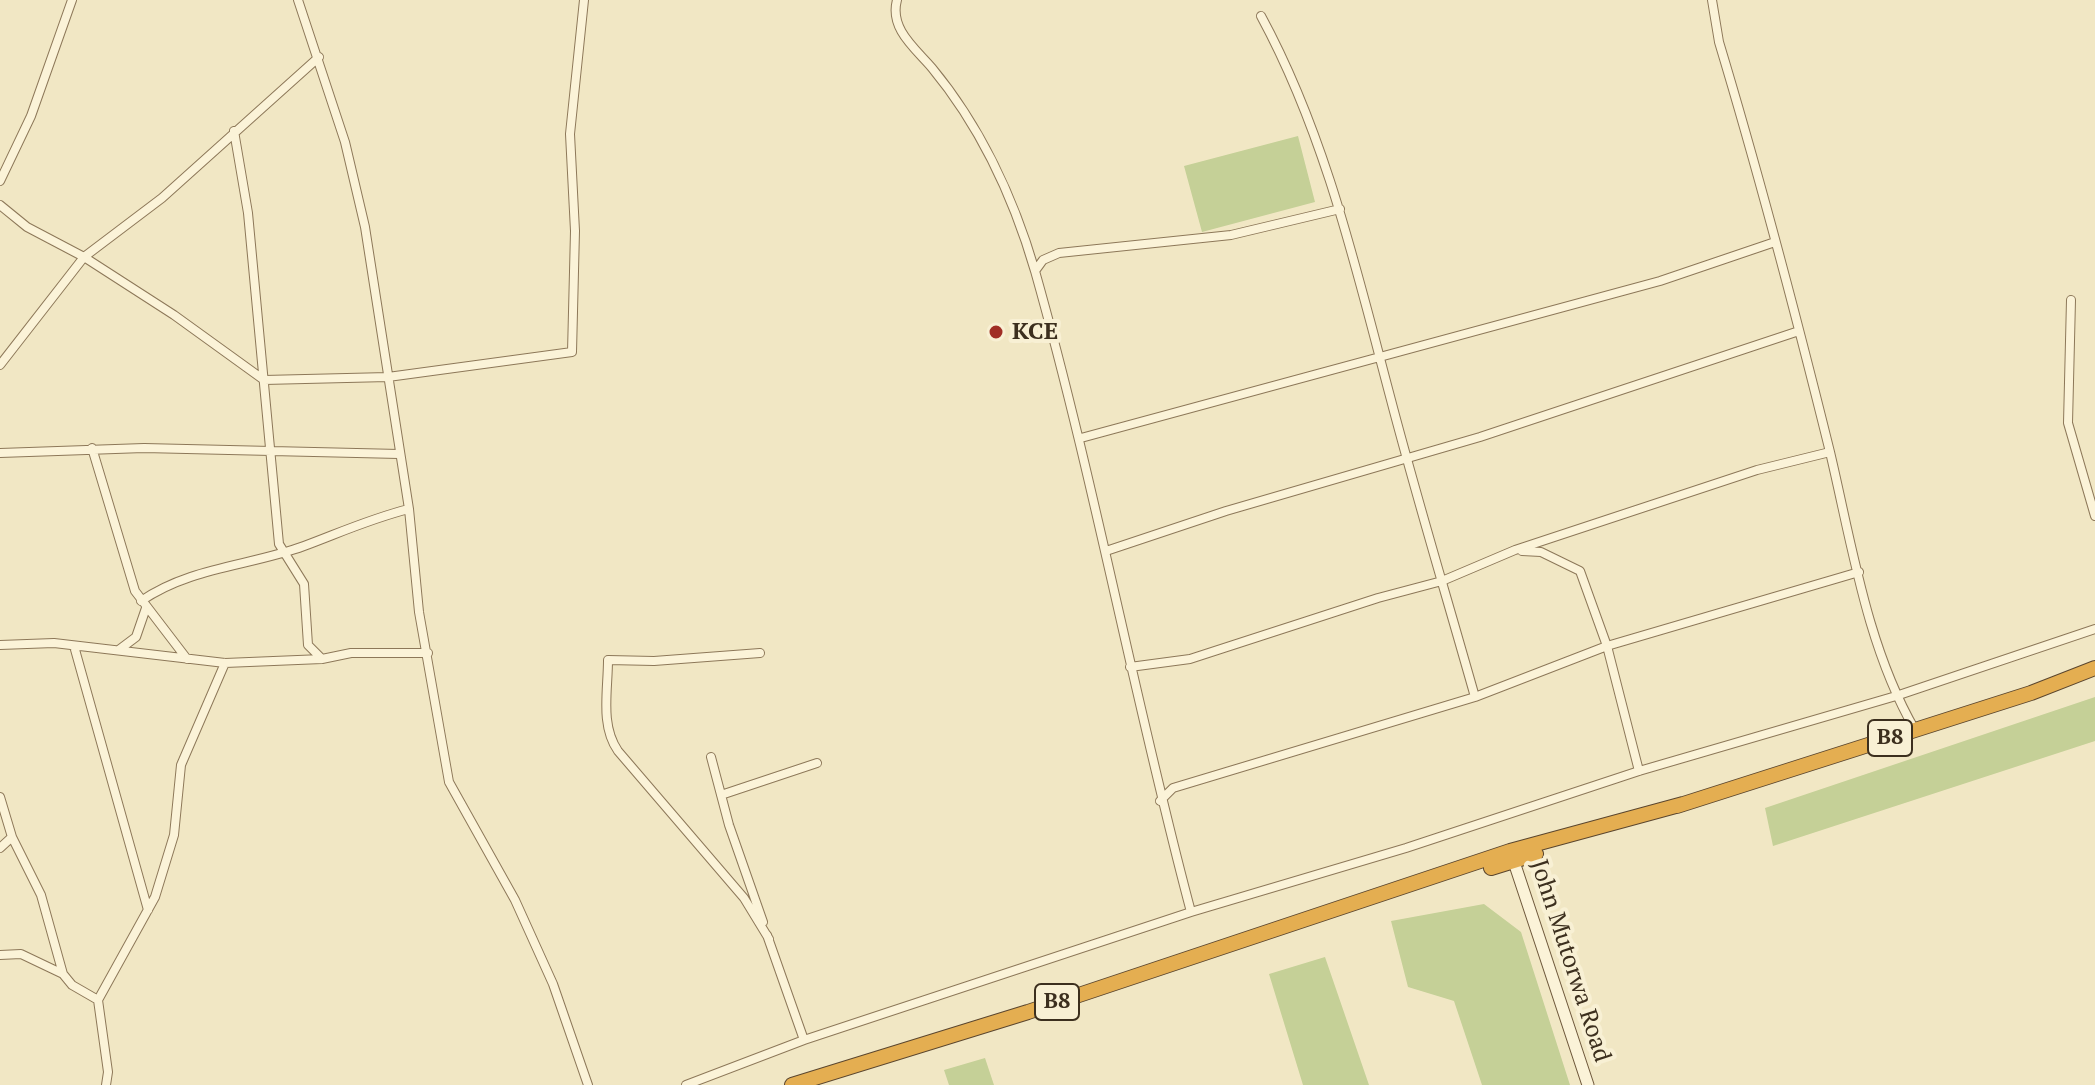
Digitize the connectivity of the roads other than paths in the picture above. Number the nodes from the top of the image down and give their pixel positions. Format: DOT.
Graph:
graph roads {
  1 [pos="72,0"];
  2 [pos="298,0"];
  3 [pos="584,0"];
  4 [pos="897,0"];
  5 [pos="1712,0"];
  6 [pos="1261,16"];
  7 [pos="319,57"];
  8 [pos="234,131"];
  9 [pos="0,181"];
  10 [pos="0,205"];
  11 [pos="1340,209"];
  12 [pos="1775,242"];
  13 [pos="84,257"];
  14 [pos="1035,271"];
  15 [pos="2071,300"];
  16 [pos="1799,331"];
  17 [pos="1379,357"];
  18 [pos="0,365"];
  19 [pos="388,377"];
  20 [pos="264,380"];
  21 [pos="1081,438"];
  22 [pos="92,448"];
  23 [pos="268,451"];
  24 [pos="1830,452"];
  25 [pos="0,453"];
  26 [pos="399,454"];
  27 [pos="1406,460"];
  28 [pos="409,509"];
  29 [pos="2095,516"];
  30 [pos="1515,550"];
  31 [pos="282,551"];
  32 [pos="1106,551"];
  33 [pos="1859,572"];
  34 [pos="1442,581"];
  35 [pos="144,604"];
  36 [pos="2095,629"];
  37 [pos="0,645"];
  38 [pos="74,646"];
  39 [pos="1607,646"];
  40 [pos="118,649"];
  41 [pos="428,653"];
  42 [pos="760,653"];
  43 [pos="187,659"];
  44 [pos="322,659"];
  45 [pos="225,663"];
  46 [pos="1130,667"];
  47 [pos="2095,668"];
  48 [pos="1896,696"];
  49 [pos="1475,697"];
  50 [pos="1915,730"];
  51 [pos="711,757"];
  52 [pos="817,763"];
  53 [pos="1639,771"];
  54 [pos="721,795"];
  55 [pos="0,797"];
  56 [pos="1160,801"];
  57 [pos="12,837"];
  58 [pos="0,848"];
  59 [pos="1512,856"];
  60 [pos="148,910"];
  61 [pos="1191,912"];
  62 [pos="769,939"];
  63 [pos="0,955"];
  64 [pos="63,974"];
  65 [pos="98,1000"];
  66 [pos="804,1040"];
  67 [pos="807,1082"];
  68 [pos="106,1085"];
  69 [pos="588,1085"];
  70 [pos="686,1085"];
  71 [pos="792,1085"];
  72 [pos="1588,1085"];
  1 -- 9 [label="street"];
  2 -- 7 [label="street"];
  3 -- 19 [label="street"];
  4 -- 14 [label="street"];
  5 -- 12 [label="street"];
  6 -- 11 [label="street"];
  7 -- 8 [label="street"];
  7 -- 19 [label="street"];
  8 -- 13 [label="street"];
  8 -- 20 [label="street"];
  10 -- 13 [label="street"];
  11 -- 14 [label="street"];
  11 -- 17 [label="street"];
  12 -- 16 [label="street"];
  12 -- 17 [label="street"];
  13 -- 18 [label="street"];
  13 -- 20 [label="street"];
  14 -- 21 [label="street"];
  15 -- 29 [label="street"];
  16 -- 24 [label="street"];
  16 -- 27 [label="street"];
  17 -- 21 [label="street"];
  17 -- 27 [label="street"];
  19 -- 20 [label="street"];
  19 -- 26 [label="street"];
  20 -- 23 [label="street"];
  21 -- 32 [label="street"];
  22 -- 23 [label="street"];
  22 -- 25 [label="street"];
  22 -- 35 [label="street"];
  23 -- 26 [label="street"];
  23 -- 31 [label="street"];
  24 -- 30 [label="street"];
  24 -- 33 [label="street"];
  26 -- 28 [label="street"];
  27 -- 32 [label="street"];
  27 -- 34 [label="street"];
  28 -- 31 [label="street"];
  28 -- 41 [label="street"];
  30 -- 34 [label="street"];
  30 -- 39 [label="street"];
  31 -- 35 [label="street"];
  31 -- 44 [label="street"];
  32 -- 46 [label="street"];
  33 -- 39 [label="street"];
  33 -- 48 [label="street"];
  34 -- 46 [label="street"];
  34 -- 49 [label="street"];
  35 -- 40 [label="street"];
  35 -- 43 [label="street"];
  36 -- 48 [label="street"];
  37 -- 38 [label="street"];
  38 -- 40 [label="street"];
  38 -- 60 [label="street"];
  39 -- 49 [label="street"];
  39 -- 53 [label="street"];
  40 -- 43 [label="street"];
  41 -- 44 [label="street"];
  41 -- 69 [label="street"];
  42 -- 62 [label="street"];
  43 -- 45 [label="street"];
  44 -- 45 [label="street"];
  45 -- 60 [label="street"];
  46 -- 56 [label="street"];
  47 -- 50 [label="highway, B8"];
  48 -- 50 [label="street"];
  48 -- 53 [label="street"];
  49 -- 56 [label="street"];
  50 -- 59 [label="highway, B8"];
  51 -- 54 [label="street"];
  52 -- 54 [label="street"];
  53 -- 61 [label="street"];
  54 -- 62 [label="street"];
  55 -- 57 [label="street"];
  56 -- 61 [label="street"];
  57 -- 58 [label="street"];
  57 -- 64 [label="street"];
  59 -- 67 [label="highway, B8"];
  59 -- 72 [label="street, John Mutorwa Road"];
  60 -- 65 [label="street"];
  61 -- 66 [label="street"];
  62 -- 66 [label="street"];
  63 -- 64 [label="street"];
  64 -- 65 [label="street"];
  65 -- 68 [label="street"];
  66 -- 70 [label="street"];
  67 -- 71 [label="highway, B8"];
}
